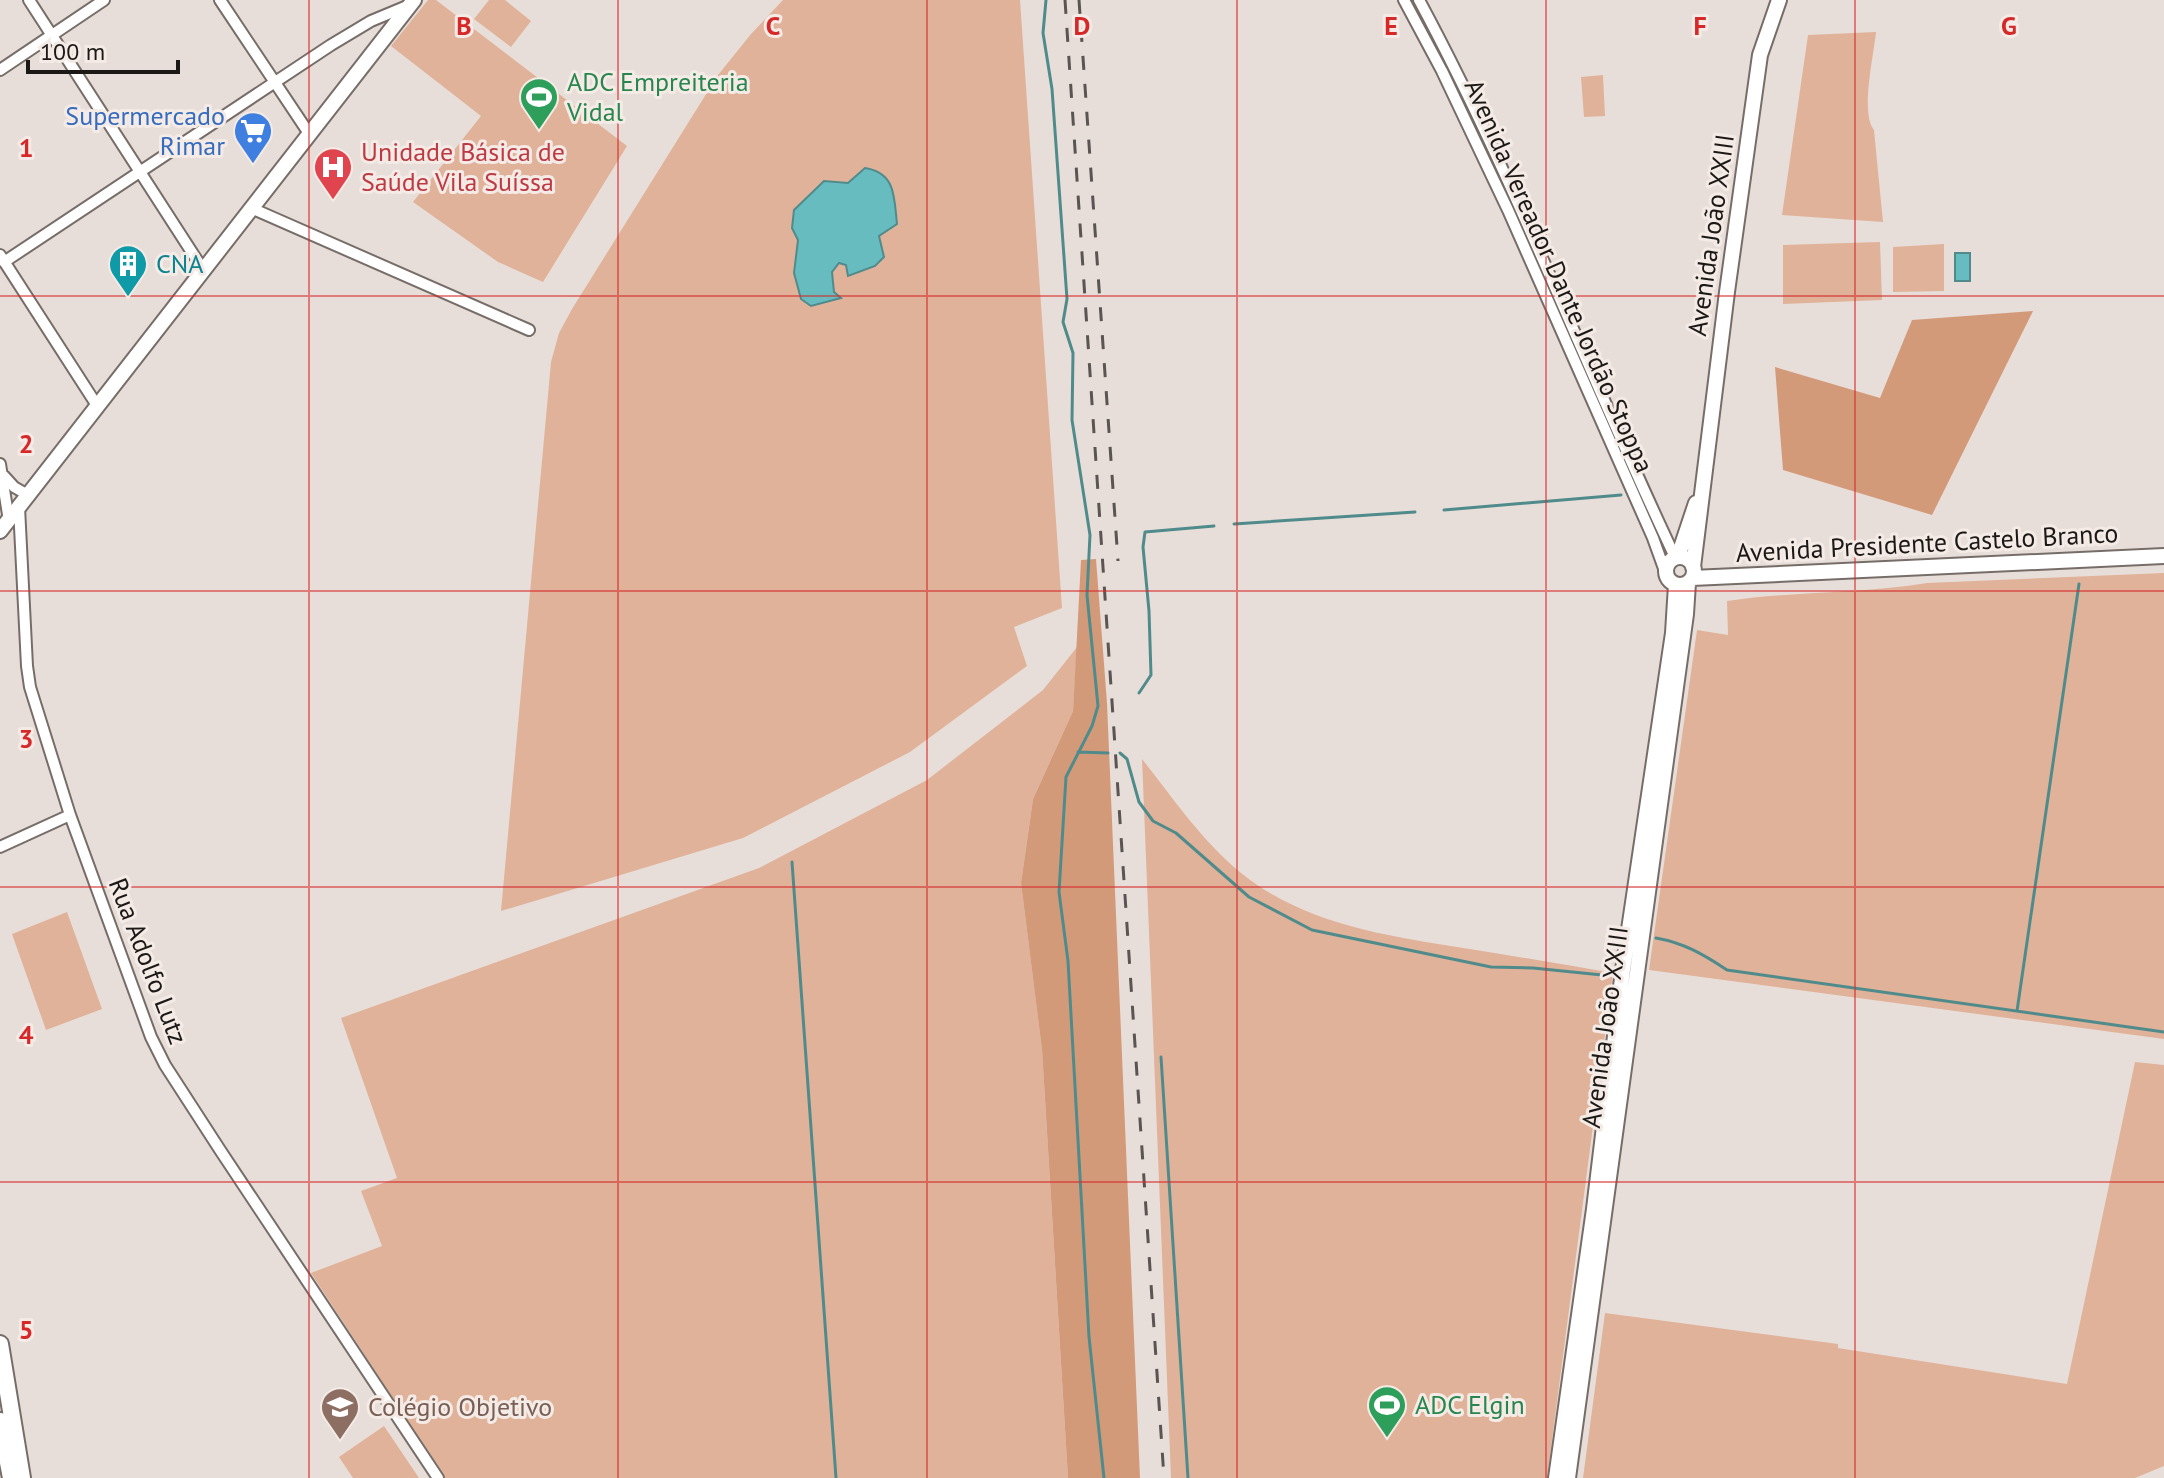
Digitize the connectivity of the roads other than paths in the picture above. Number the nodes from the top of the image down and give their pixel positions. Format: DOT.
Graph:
graph roads {
  1 [pos="29,0"];
  2 [pos="104,0"];
  3 [pos="220,0"];
  4 [pos="1404,0"];
  5 [pos="1419,0"];
  6 [pos="1779,0"];
  7 [pos="413,2"];
  8 [pos="52,36"];
  9 [pos="0,70"];
  10 [pos="275,82"];
  11 [pos="310,135"];
  12 [pos="142,173"];
  13 [pos="251,208"];
  14 [pos="2,259"];
  15 [pos="204,271"];
  16 [pos="529,330"];
  17 [pos="98,407"];
  18 [pos="1,470"];
  19 [pos="1704,480"];
  20 [pos="24,501"];
  21 [pos="4,526"];
  22 [pos="22,534"];
  23 [pos="2164,556"];
  24 [pos="1677,557"];
  25 [pos="1683,577"];
  26 [pos="70,815"];
  27 [pos="0,847"];
  28 [pos="0,1344"];
  29 [pos="0,1421"];
  30 [pos="11,1478"];
  31 [pos="22,1478"];
  32 [pos="438,1478"];
  33 [pos="1556,1478"];
  34 [pos="1568,1478"];
  1 -- 8 [label="street"];
  2 -- 8 [label="street"];
  3 -- 10 [label="street"];
  4 -- 25 [label="street, Avenida Vereador Dante Jordão Stoppa"];
  5 -- 24 [label="street, Avenida Vereador Dante Jordão Stoppa"];
  6 -- 19 [label="main road, Avenida João XXIII"];
  7 -- 10 [label="street"];
  7 -- 11 [label="main road"];
  8 -- 9 [label="street"];
  8 -- 12 [label="street"];
  10 -- 11 [label="street"];
  10 -- 12 [label="street"];
  11 -- 13 [label="main road"];
  12 -- 14 [label="street"];
  12 -- 15 [label="street"];
  13 -- 15 [label="main road"];
  13 -- 16 [label="street"];
  14 -- 17 [label="street"];
  15 -- 17 [label="main road"];
  17 -- 20 [label="main road"];
  18 -- 20 [label="street"];
  18 -- 21 [label="street"];
  19 -- 24 [label="main road, Avenida João XXIII"];
  19 -- 25 [label="main road, Avenida João XXIII"];
  20 -- 21 [label="main road"];
  20 -- 22 [label="street, Rua Adolfo Lutz"];
  21 -- 22 [label="street"];
  22 -- 26 [label="street, Rua Adolfo Lutz"];
  23 -- 25 [label="main road, Avenida Presidente Castelo Branco"];
  24 -- 25 [label="main road"];
  24 -- 25 [label="main road, Avenida João XXIII"];
  25 -- 33 [label="main road, Avenida João XXIII"];
  25 -- 34 [label="main road, Avenida João XXIII"];
  26 -- 27 [label="street"];
  26 -- 32 [label="street, Rua Adolfo Lutz"];
  28 -- 31 [label="main road"];
  29 -- 30 [label="main road"];
}
